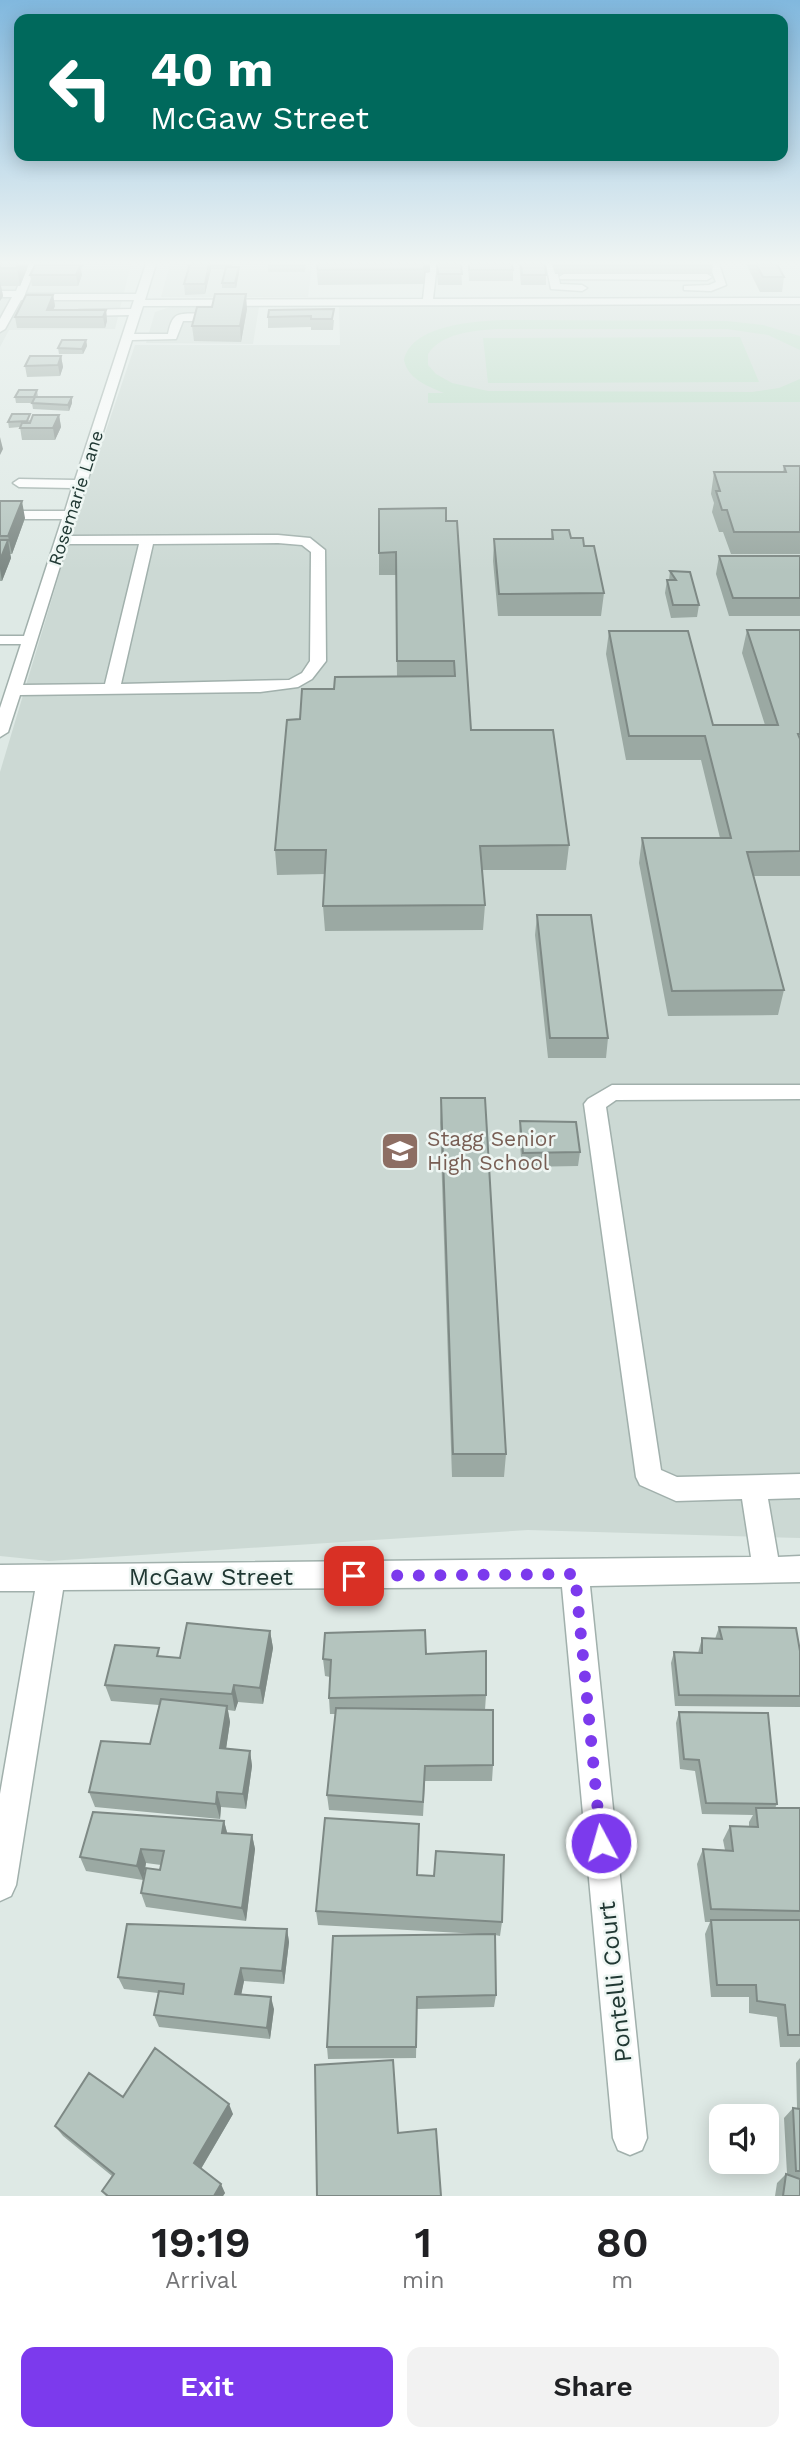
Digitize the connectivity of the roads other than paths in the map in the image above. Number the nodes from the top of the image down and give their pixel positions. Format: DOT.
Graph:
graph roads {
  1 [pos="117,366"];
  2 [pos="19,483"];
  3 [pos="80,484"];
  4 [pos="0,515"];
  5 [pos="71,515"];
  6 [pos="62,540"];
  7 [pos="147,540"];
  8 [pos="0,640"];
  9 [pos="30,640"];
  10 [pos="112,688"];
  11 [pos="14,690"];
  12 [pos="0,732"];
  13 [pos="800,1092"];
  14 [pos="800,1486"];
  15 [pos="753,1487"];
  16 [pos="800,1569"];
  17 [pos="766,1570"];
  18 [pos="575,1574"];
  19 [pos="0,1578"];
  20 [pos="51,1578"];
  21 [pos="0,1885"];
  22 [pos="630,2138"];
  1 -- 3 [label="street, Rosemarie Lane"];
  2 -- 3 [label="street"];
  3 -- 5 [label="street, Rosemarie Lane"];
  4 -- 5 [label="street"];
  5 -- 6 [label="street, Rosemarie Lane"];
  6 -- 7 [label="street"];
  6 -- 9 [label="street, Rosemarie Lane"];
  7 -- 10 [label="street"];
  7 -- 10 [label="street"];
  8 -- 9 [label="street"];
  9 -- 11 [label="street, Rosemarie Lane"];
  10 -- 11 [label="street"];
  11 -- 12 [label="street, Rosemarie Lane"];
  13 -- 15 [label="street"];
  14 -- 15 [label="street"];
  15 -- 17 [label="street"];
  16 -- 17 [label="street, McGaw Street"];
  17 -- 18 [label="street, McGaw Street"];
  18 -- 20 [label="street, McGaw Street"];
  18 -- 22 [label="street, Pontelli Court"];
  19 -- 20 [label="street, McGaw Street"];
  20 -- 21 [label="street"];
}
